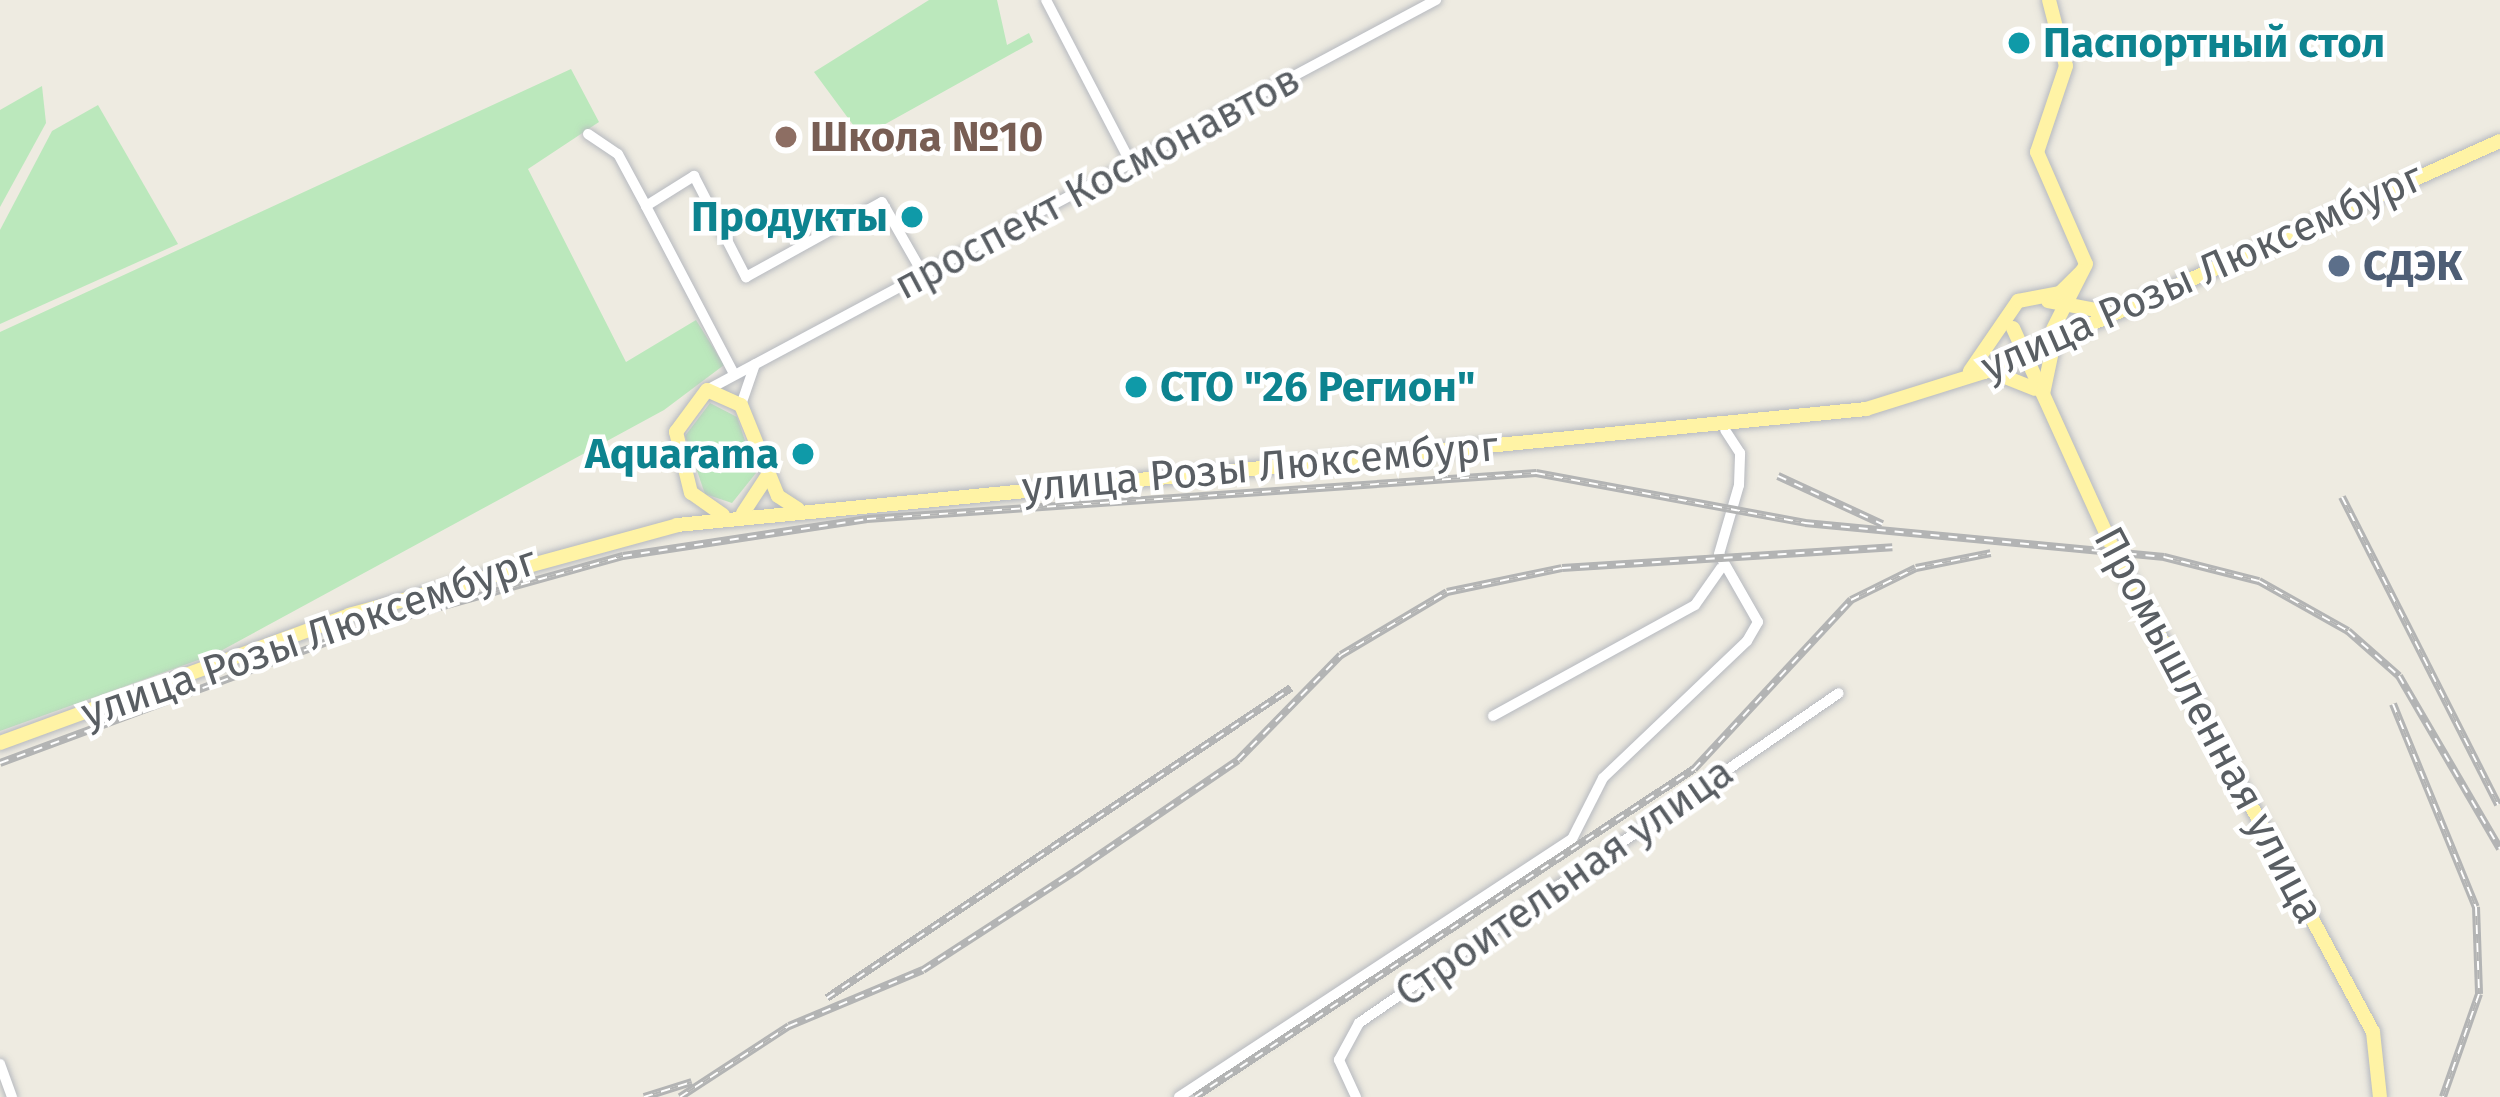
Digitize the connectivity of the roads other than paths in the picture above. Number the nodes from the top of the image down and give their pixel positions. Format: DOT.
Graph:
graph roads {
  1 [pos="1046,0"];
  2 [pos="1436,0"];
  3 [pos="2049,0"];
  4 [pos="589,134"];
  5 [pos="2500,141"];
  6 [pos="1132,165"];
  7 [pos="646,206"];
  8 [pos="2086,263"];
  9 [pos="923,274"];
  10 [pos="2046,300"];
  11 [pos="2117,310"];
  12 [pos="2068,311"];
  13 [pos="2012,321"];
  14 [pos="2054,336"];
  15 [pos="2020,356"];
  16 [pos="757,362"];
  17 [pos="733,372"];
  18 [pos="1984,372"];
  19 [pos="1961,377"];
  20 [pos="707,390"];
  21 [pos="2042,396"];
  22 [pos="741,405"];
  23 [pos="1725,430"];
  24 [pos="768,475"];
  25 [pos="691,493"];
  26 [pos="800,510"];
  27 [pos="735,518"];
  28 [pos="677,524"];
  29 [pos="1721,568"];
  30 [pos="1839,693"];
  31 [pos="1493,716"];
  32 [pos="0,743"];
  33 [pos="0,1064"];
  34 [pos="12,1097"];
  35 [pos="1179,1097"];
  36 [pos="1356,1097"];
  37 [pos="2380,1097"];
  1 -- 6 [label="street"];
  2 -- 6 [label="street, проспект Космонавтов"];
  3 -- 8 [label="main road"];
  4 -- 7 [label="street"];
  5 -- 11 [label="main road, улица Розы Люксембург"];
  6 -- 9 [label="street, проспект Космонавтов"];
  7 -- 9 [label="street"];
  7 -- 17 [label="street"];
  8 -- 10 [label="main road"];
  8 -- 12 [label="main road"];
  9 -- 16 [label="street, проспект Космонавтов"];
  10 -- 12 [label="main road"];
  10 -- 13 [label="main road"];
  10 -- 14 [label="main road"];
  11 -- 12 [label="main road"];
  11 -- 14 [label="main road, улица Розы Люксембург"];
  12 -- 14 [label="main road"];
  13 -- 14 [label="main road"];
  13 -- 15 [label="main road, Промышленная улица"];
  13 -- 19 [label="main road"];
  14 -- 15 [label="main road, улица Розы Люксембург"];
  14 -- 21 [label="main road"];
  15 -- 18 [label="main road, улица Розы Люксембург"];
  15 -- 21 [label="main road, Промышленная улица"];
  16 -- 17 [label="street, проспект Космонавтов"];
  16 -- 22 [label="street"];
  17 -- 20 [label="street, проспект Космонавтов"];
  18 -- 19 [label="main road, улица Розы Люксембург"];
  18 -- 21 [label="main road"];
  19 -- 23 [label="main road, улица Розы Люксембург"];
  20 -- 22 [label="main road"];
  20 -- 25 [label="main road"];
  21 -- 37 [label="main road, Промышленная улица"];
  22 -- 24 [label="main road"];
  23 -- 26 [label="main road, улица Розы Люксембург"];
  23 -- 29 [label="street"];
  24 -- 26 [label="main road"];
  24 -- 27 [label="main road"];
  25 -- 27 [label="main road"];
  25 -- 28 [label="main road"];
  26 -- 27 [label="main road, улица Розы Люксембург"];
  27 -- 28 [label="main road, улица Розы Люксембург"];
  28 -- 32 [label="main road, улица Розы Люксембург"];
  29 -- 31 [label="street"];
  29 -- 35 [label="street"];
  30 -- 36 [label="street, Строительная улица"];
  33 -- 34 [label="street"];
}
